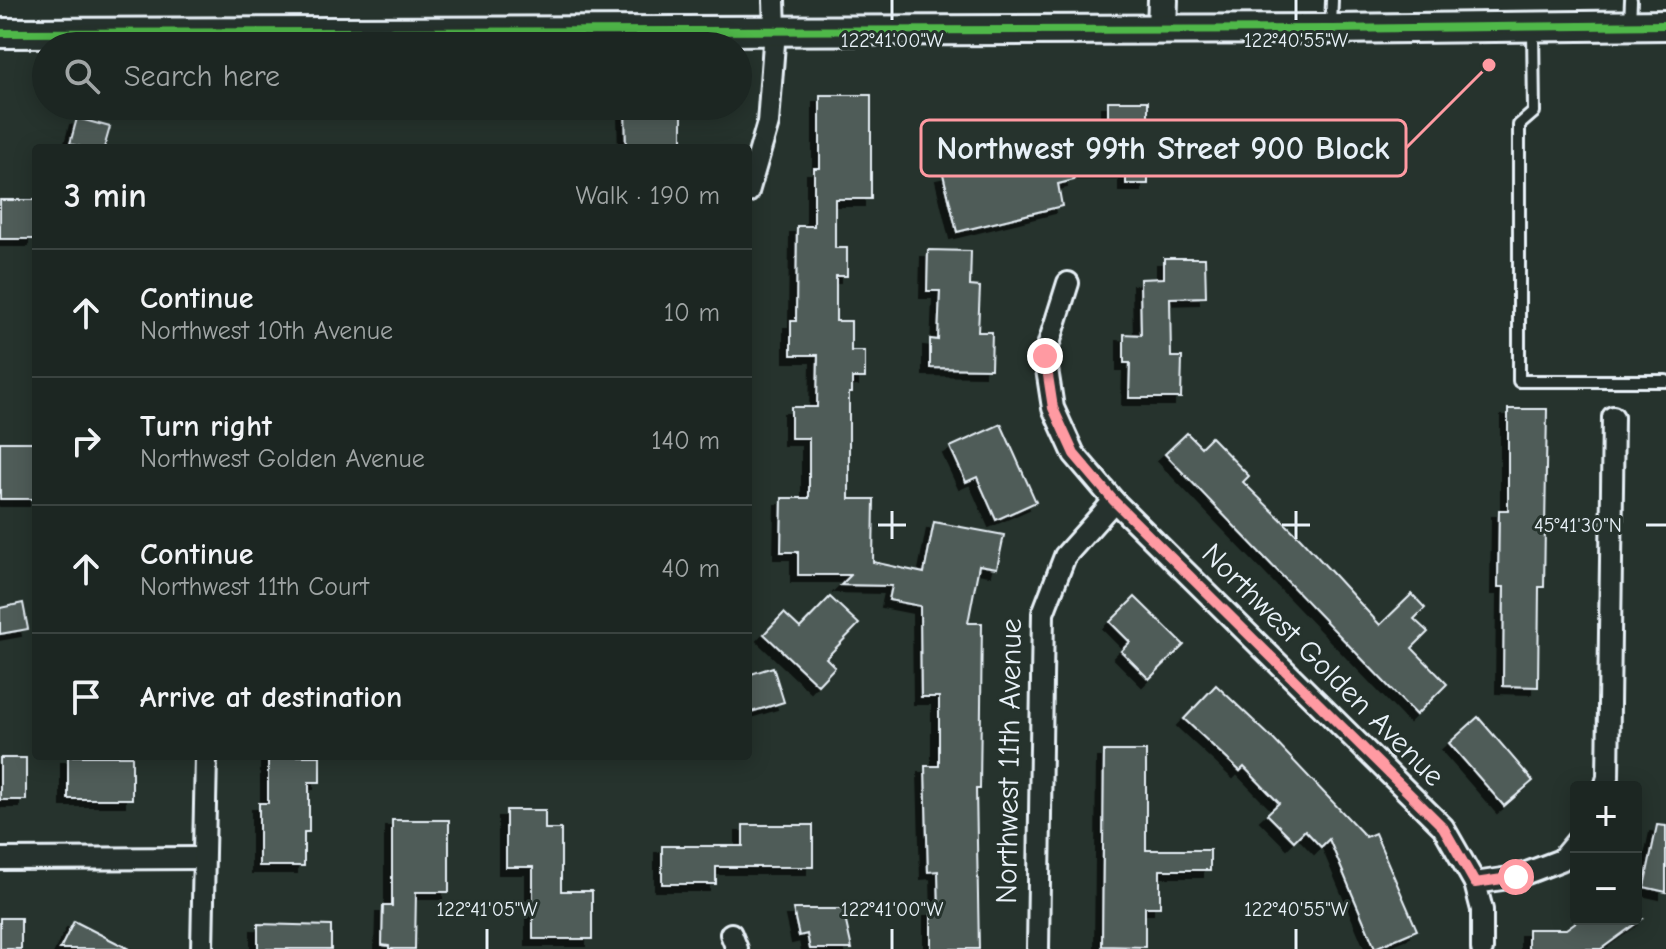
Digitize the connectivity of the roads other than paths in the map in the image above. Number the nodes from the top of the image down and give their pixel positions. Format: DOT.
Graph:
graph roads {
  1 [pos="774,0"];
  2 [pos="1163,0"];
  3 [pos="1332,0"];
  4 [pos="1630,13"];
  5 [pos="1666,25"];
  6 [pos="1533,28"];
  7 [pos="1162,29"];
  8 [pos="1331,29"];
  9 [pos="775,30"];
  10 [pos="258,32"];
  11 [pos="0,33"];
  12 [pos="32,33"];
  13 [pos="752,178"];
  14 [pos="1068,283"];
  15 [pos="1666,381"];
  16 [pos="1613,417"];
  17 [pos="1114,501"];
  18 [pos="206,760"];
  19 [pos="1607,781"];
  20 [pos="1570,849"];
  21 [pos="203,858"];
  22 [pos="0,859"];
  23 [pos="1475,883"];
  24 [pos="202,949"];
  25 [pos="1038,949"];
  26 [pos="1482,949"];
  1 -- 9 [label="street"];
  2 -- 7 [label="main road"];
  3 -- 8 [label="lane"];
  4 -- 5 [label="main road"];
  4 -- 6 [label="main road"];
  6 -- 8 [label="main road"];
  6 -- 15 [label="lane"];
  7 -- 8 [label="main road"];
  7 -- 9 [label="main road"];
  9 -- 10 [label="main road"];
  9 -- 13 [label="street"];
  11 -- 12 [label="main road"];
  14 -- 17 [label="street, Northwest Golden Avenue"];
  16 -- 19 [label="street"];
  17 -- 23 [label="street, Northwest Golden Avenue"];
  17 -- 25 [label="street, Northwest 11th Avenue"];
  18 -- 21 [label="street"];
  20 -- 23 [label="street"];
  21 -- 22 [label="street"];
  21 -- 24 [label="street"];
  23 -- 26 [label="street, Northwest Golden Avenue"];
}
